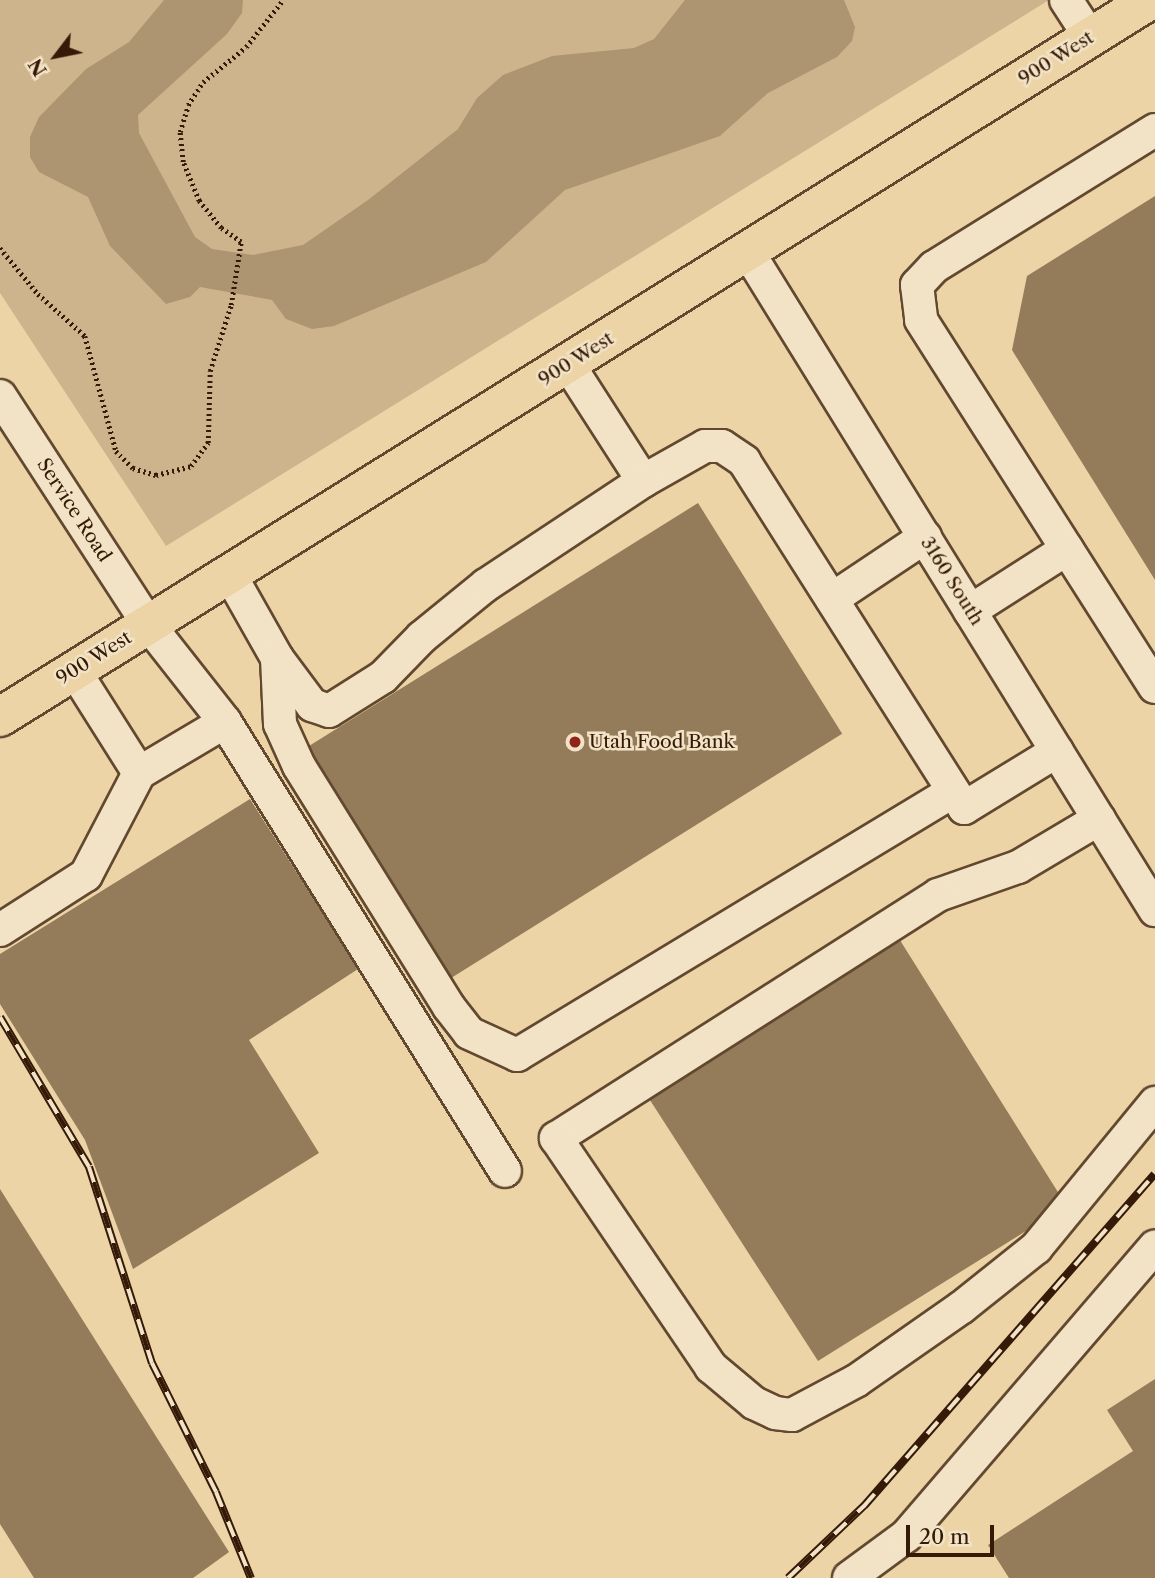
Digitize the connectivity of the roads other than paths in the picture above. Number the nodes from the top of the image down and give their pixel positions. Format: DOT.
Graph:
graph roads {
  1 [pos="1066,0"];
  2 [pos="1150,0"];
  3 [pos="1090,37"];
  4 [pos="1155,130"];
  5 [pos="748,252"];
  6 [pos="568,365"];
  7 [pos="0,396"];
  8 [pos="643,481"];
  9 [pos="925,537"];
  10 [pos="1068,550"];
  11 [pos="229,573"];
  12 [pos="832,599"];
  13 [pos="970,611"];
  14 [pos="148,624"];
  15 [pos="277,658"];
  16 [pos="74,670"];
  17 [pos="1155,687"];
  18 [pos="0,717"];
  19 [pos="225,722"];
  20 [pos="1057,751"];
  21 [pos="139,774"];
  22 [pos="952,792"];
  23 [pos="1099,819"];
  24 [pos="1155,909"];
  25 [pos="0,930"];
  26 [pos="1155,1103"];
  27 [pos="505,1171"];
  28 [pos="1155,1246"];
  29 [pos="849,1578"];
  1 -- 3 [label="street"];
  2 -- 3 [label="main road, 900 West"];
  3 -- 5 [label="main road, 900 West"];
  4 -- 10 [label="street"];
  5 -- 6 [label="main road, 900 West"];
  5 -- 9 [label="street, 3160 South"];
  6 -- 8 [label="street"];
  6 -- 11 [label="main road, 900 West"];
  7 -- 14 [label="street, Service Road"];
  8 -- 12 [label="street"];
  8 -- 15 [label="street"];
  9 -- 12 [label="street"];
  9 -- 13 [label="street, 3160 South"];
  10 -- 13 [label="street"];
  10 -- 17 [label="street"];
  11 -- 14 [label="main road, 900 West"];
  11 -- 15 [label="street"];
  12 -- 22 [label="street"];
  13 -- 20 [label="street, 3160 South"];
  14 -- 16 [label="main road, 900 West"];
  14 -- 19 [label="street, Service Road"];
  15 -- 22 [label="street"];
  16 -- 18 [label="main road, 900 West"];
  16 -- 21 [label="street"];
  19 -- 21 [label="street"];
  19 -- 27 [label="street, Service Road"];
  20 -- 22 [label="street"];
  20 -- 23 [label="street, 3160 South"];
  21 -- 25 [label="street"];
  23 -- 24 [label="street, 3160 South"];
  23 -- 26 [label="street"];
  28 -- 29 [label="street"];
}
